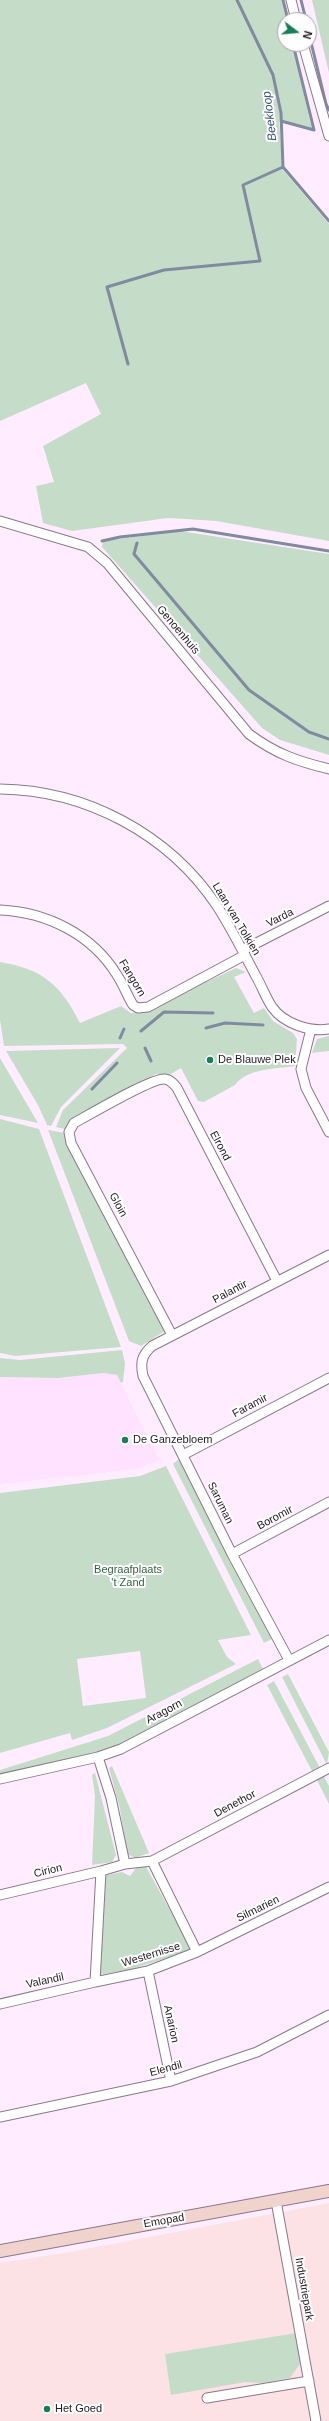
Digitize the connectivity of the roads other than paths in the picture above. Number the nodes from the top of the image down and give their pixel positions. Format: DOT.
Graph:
graph roads {
  1 [pos="291,0"];
  2 [pos="294,12"];
  3 [pos="305,52"];
  4 [pos="329,136"];
  5 [pos="0,521"];
  6 [pos="329,769"];
  7 [pos="0,789"];
  8 [pos="329,906"];
  9 [pos="0,910"];
  10 [pos="244,953"];
  11 [pos="311,1029"];
  12 [pos="329,1029"];
  13 [pos="112,1103"];
  14 [pos="329,1132"];
  15 [pos="329,1254"];
  16 [pos="277,1281"];
  17 [pos="172,1335"];
  18 [pos="144,1354"];
  19 [pos="329,1378"];
  20 [pos="183,1455"];
  21 [pos="329,1502"];
  22 [pos="232,1554"];
  23 [pos="329,1640"];
  24 [pos="289,1660"];
  25 [pos="98,1757"];
  26 [pos="329,1768"];
  27 [pos="0,1779"];
  28 [pos="152,1861"];
  29 [pos="125,1864"];
  30 [pos="101,1871"];
  31 [pos="329,1887"];
  32 [pos="0,1895"];
  33 [pos="197,1952"];
  34 [pos="148,1971"];
  35 [pos="95,1982"];
  36 [pos="0,2004"];
  37 [pos="329,2014"];
  38 [pos="171,2081"];
  39 [pos="0,2117"];
  40 [pos="329,2192"];
  41 [pos="276,2201"];
  42 [pos="0,2251"];
  43 [pos="309,2381"];
  44 [pos="207,2398"];
  45 [pos="316,2421"];
  1 -- 2 [label="street"];
  3 -- 4 [label="street"];
  5 -- 6 [label="street, Genoenhuis"];
  7 -- 10 [label="street, Laan van Tolkien"];
  8 -- 10 [label="street, Varda"];
  9 -- 10 [label="street, Fangorn"];
  10 -- 11 [label="street, Laan van Tolkien"];
  11 -- 12 [label="street, Laan van Tolkien"];
  11 -- 14 [label="street"];
  13 -- 16 [label="street, Elrond"];
  13 -- 17 [label="street, Gloin"];
  15 -- 16 [label="street, Palantir"];
  16 -- 17 [label="street, Palantir"];
  17 -- 18 [label="street, Palantir"];
  18 -- 20 [label="street, Saruman"];
  19 -- 20 [label="street, Faramir"];
  20 -- 22 [label="street, Saruman"];
  21 -- 22 [label="street, Boromir"];
  22 -- 24 [label="street, Saruman"];
  23 -- 24 [label="street, Aragorn"];
  24 -- 25 [label="street, Aragorn"];
  25 -- 27 [label="street, Aragorn"];
  25 -- 29 [label="street"];
  26 -- 28 [label="street, Denethor"];
  28 -- 29 [label="street"];
  28 -- 33 [label="street, Westernisse"];
  29 -- 30 [label="street"];
  30 -- 32 [label="street, Cirion"];
  30 -- 35 [label="street"];
  31 -- 33 [label="street, Silmarien"];
  33 -- 34 [label="street, Westernisse"];
  34 -- 35 [label="street, Westernisse"];
  34 -- 38 [label="street, Anarion"];
  35 -- 36 [label="street, Valandil"];
  37 -- 38 [label="street, Elendil"];
  38 -- 39 [label="street, Elendil"];
  40 -- 41 [label="main road, Emopad"];
  41 -- 42 [label="main road, Emopad"];
  41 -- 43 [label="street, Industriepark"];
  43 -- 44 [label="street"];
  43 -- 45 [label="street, Industriepark"];
}
